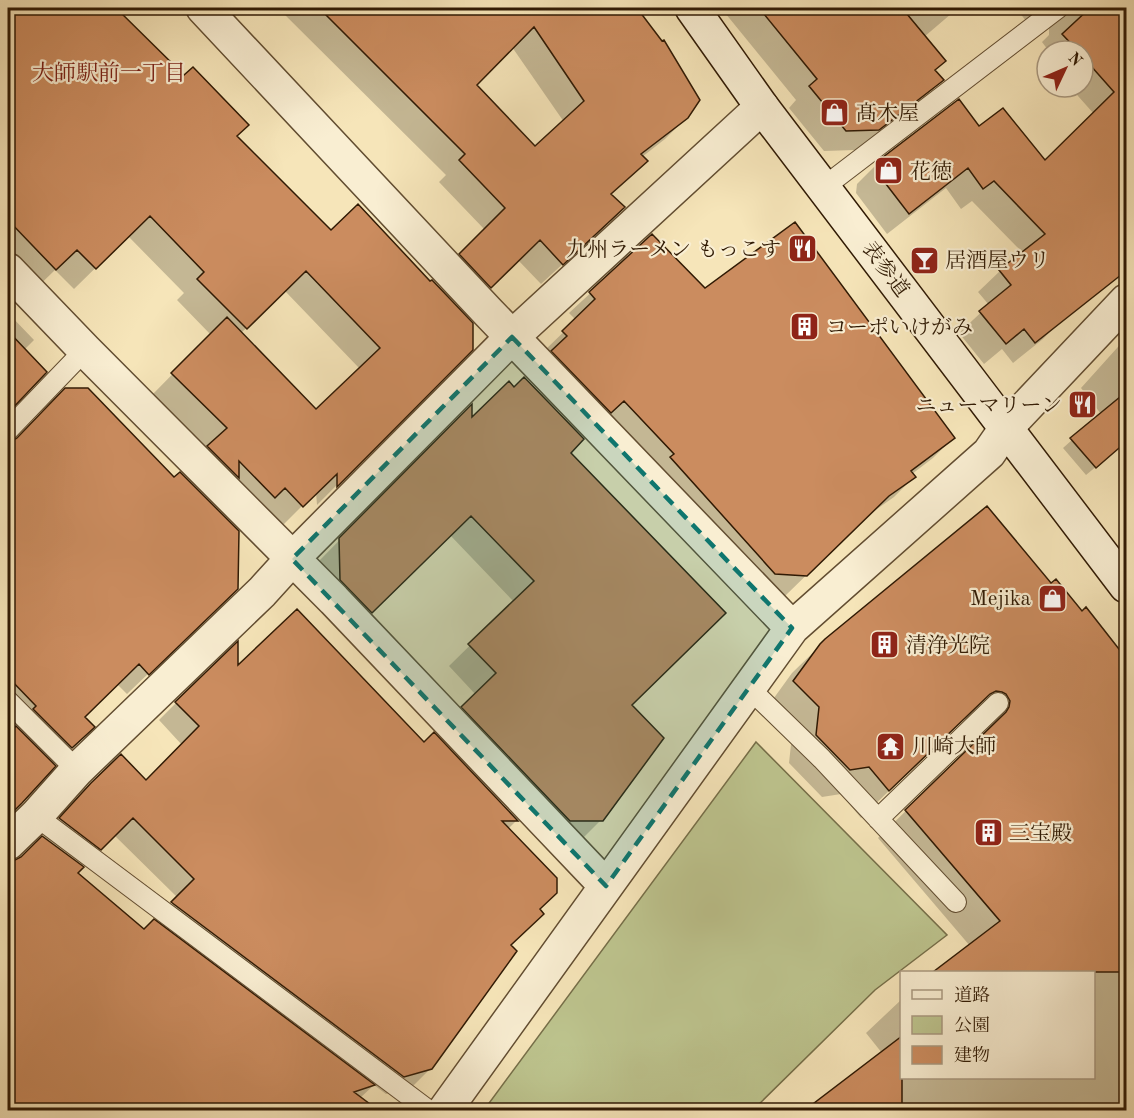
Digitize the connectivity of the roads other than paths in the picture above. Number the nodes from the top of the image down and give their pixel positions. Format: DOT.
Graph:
graph roads {
  1 [pos="203,8"];
  2 [pos="692,8"];
  3 [pos="1058,8"];
  4 [pos="762,106"];
  5 [pos="824,187"];
  6 [pos="8,270"];
  7 [pos="1126,301"];
  8 [pos="512,337"];
  9 [pos="84,350"];
  10 [pos="1007,427"];
  11 [pos="8,430"];
  12 [pos="292,559"];
  13 [pos="1126,586"];
  14 [pos="792,628"];
  15 [pos="749,688"];
  16 [pos="8,701"];
  17 [pos="998,703"];
  18 [pos="77,770"];
  19 [pos="36,816"];
  20 [pos="878,819"];
  21 [pos="8,843"];
  22 [pos="606,886"];
  23 [pos="956,902"];
  24 [pos="428,1110"];
  25 [pos="445,1110"];
  1 -- 8 [label="street"];
  2 -- 4 [label="street, 表参道"];
  3 -- 5 [label="lane"];
  4 -- 5 [label="street, 表参道"];
  4 -- 8 [label="street"];
  5 -- 10 [label="street, 表参道"];
  6 -- 9 [label="street"];
  7 -- 10 [label="street"];
  8 -- 12 [label="street"];
  8 -- 14 [label="street"];
  9 -- 11 [label="lane"];
  9 -- 12 [label="street"];
  10 -- 13 [label="street, 表参道"];
  10 -- 14 [label="street"];
  12 -- 18 [label="street"];
  12 -- 22 [label="street"];
  14 -- 15 [label="street"];
  15 -- 20 [label="lane"];
  15 -- 22 [label="street"];
  16 -- 18 [label="lane"];
  17 -- 20 [label="lane"];
  18 -- 19 [label="street"];
  19 -- 21 [label="street"];
  19 -- 24 [label="lane"];
  20 -- 23 [label="lane"];
  22 -- 25 [label="street"];
}
